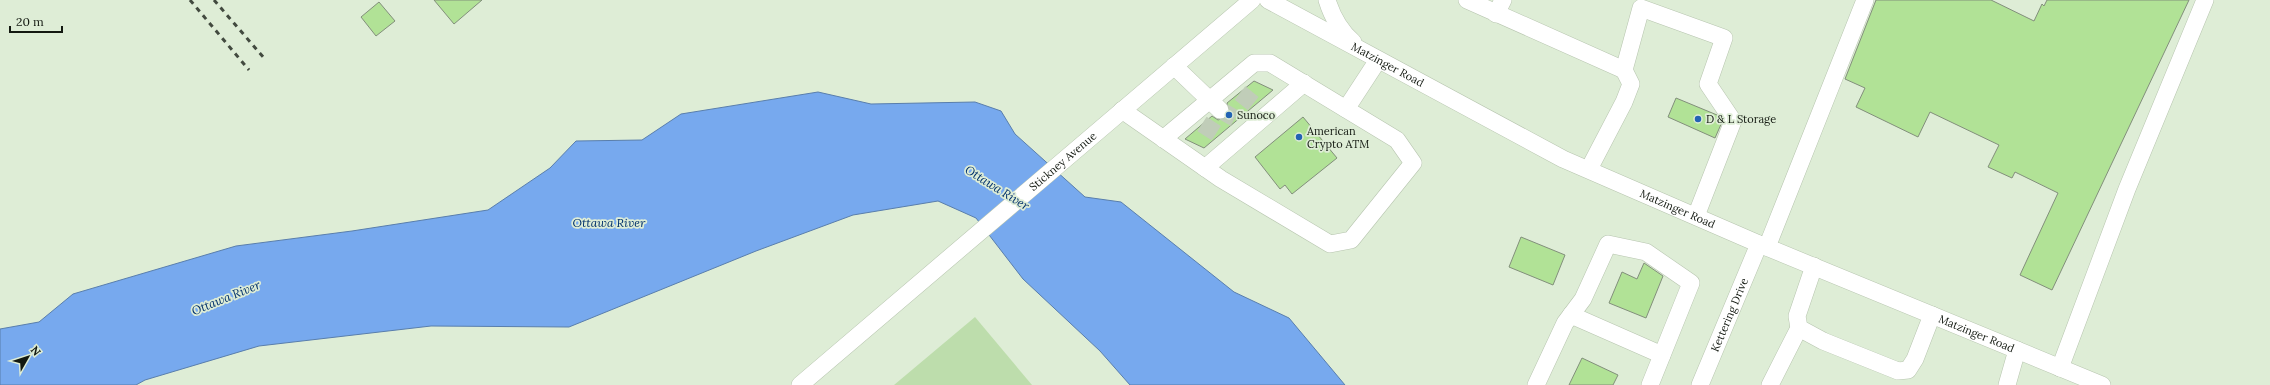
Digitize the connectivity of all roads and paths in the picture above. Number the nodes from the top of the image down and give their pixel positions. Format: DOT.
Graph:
graph roads {
  1 [pos="1252,0"];
  2 [pos="1268,0"];
  3 [pos="1327,0"];
  4 [pos="1467,0"];
  5 [pos="1865,0"];
  6 [pos="2206,0"];
  7 [pos="1499,7"];
  8 [pos="1374,57"];
  9 [pos="1174,66"];
  10 [pos="1624,70"];
  11 [pos="1304,83"];
  12 [pos="1214,106"];
  13 [pos="1346,109"];
  14 [pos="1122,110"];
  15 [pos="1163,139"];
  16 [pos="1205,168"];
  17 [pos="1589,169"];
  18 [pos="1696,216"];
  19 [pos="1763,245"];
  20 [pos="1814,266"];
  21 [pos="1932,315"];
  22 [pos="1571,316"];
  23 [pos="1799,328"];
  24 [pos="2017,350"];
  25 [pos="1662,354"];
  26 [pos="2060,368"];
  27 [pos="800,385"];
  28 [pos="1536,385"];
  29 [pos="1650,385"];
  30 [pos="1701,385"];
  31 [pos="1770,385"];
  32 [pos="2007,385"];
  33 [pos="2102,385"];
  1 -- 9 [label="street, Stickney Avenue"];
  2 -- 8 [label="street, Matzinger Road"];
  3 -- 8 [label="street"];
  4 -- 7 [label="street"];
  5 -- 19 [label="street, Kettering Drive"];
  6 -- 26 [label="street"];
  7 -- 10 [label="street"];
  8 -- 13 [label="street"];
  8 -- 17 [label="street, Matzinger Road"];
  9 -- 12 [label="street"];
  9 -- 14 [label="street, Stickney Avenue"];
  10 -- 17 [label="street"];
  10 -- 18 [label="street"];
  11 -- 12 [label="street"];
  11 -- 13 [label="street"];
  11 -- 16 [label="street"];
  12 -- 15 [label="street"];
  13 -- 16 [label="street"];
  14 -- 15 [label="street"];
  14 -- 27 [label="street, Stickney Avenue"];
  15 -- 16 [label="street"];
  17 -- 18 [label="street, Matzinger Road"];
  18 -- 19 [label="street, Matzinger Road"];
  19 -- 20 [label="street, Matzinger Road"];
  19 -- 30 [label="street, Kettering Drive"];
  20 -- 21 [label="street, Matzinger Road"];
  20 -- 23 [label="street"];
  21 -- 23 [label="street"];
  21 -- 24 [label="street, Matzinger Road"];
  22 -- 25 [label="street"];
  22 -- 25 [label="street"];
  22 -- 28 [label="street"];
  23 -- 31 [label="street"];
  24 -- 26 [label="street, Matzinger Road"];
  24 -- 32 [label="street"];
  25 -- 29 [label="street"];
  26 -- 33 [label="street, Matzinger Road"];
}
